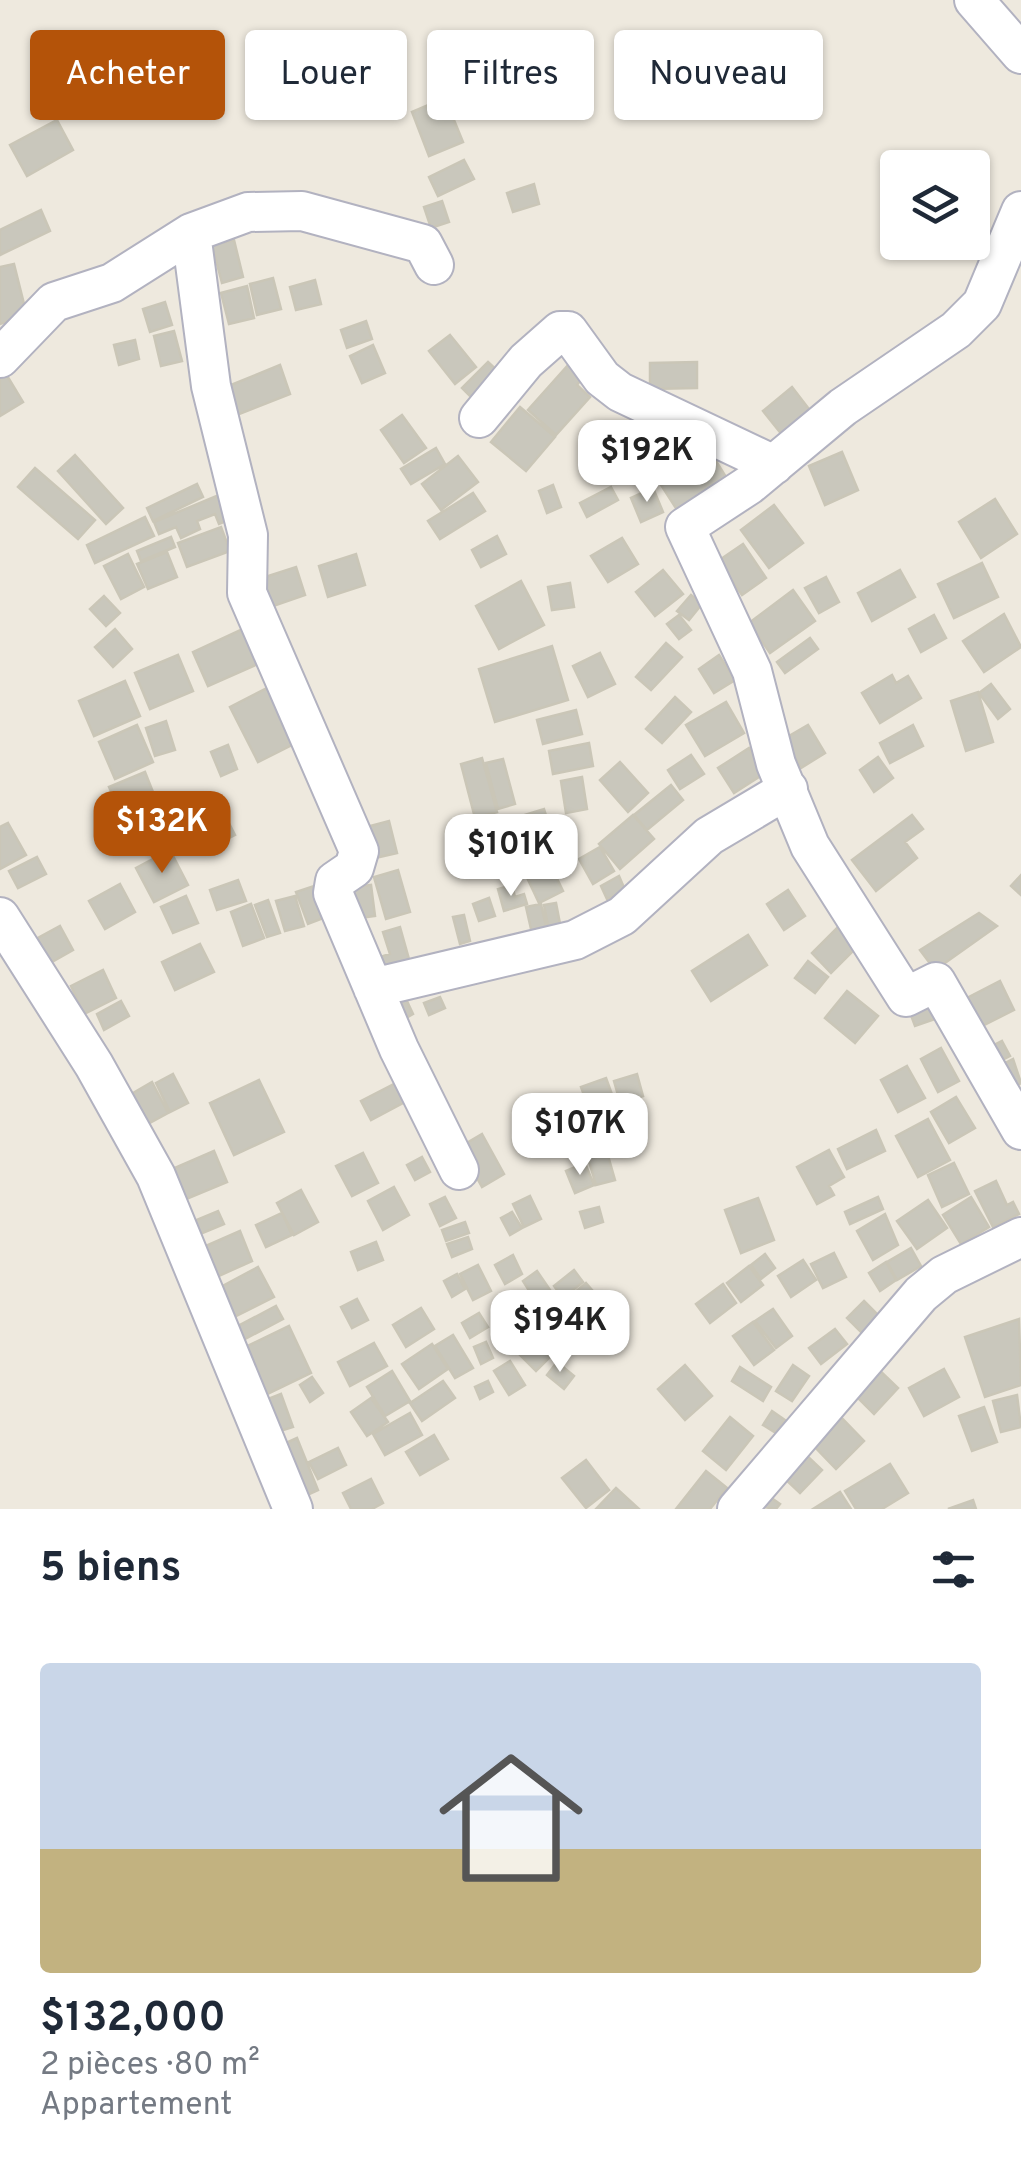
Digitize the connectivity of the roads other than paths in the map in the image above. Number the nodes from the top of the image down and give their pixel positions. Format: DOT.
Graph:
graph roads {
  1 [pos="974,0"];
  2 [pos="1021,54"];
  3 [pos="1021,212"];
  4 [pos="191,234"];
  5 [pos="434,265"];
  6 [pos="0,358"];
  7 [pos="479,418"];
  8 [pos="774,465"];
  9 [pos="788,789"];
  10 [pos="0,917"];
  11 [pos="372,988"];
  12 [pos="1021,1130"];
  13 [pos="459,1170"];
  14 [pos="1021,1237"];
  15 [pos="292,1509"];
  16 [pos="738,1509"];
  1 -- 2 [label="street"];
  3 -- 8 [label="street"];
  4 -- 5 [label="street"];
  4 -- 6 [label="street"];
  4 -- 11 [label="street"];
  7 -- 8 [label="street"];
  8 -- 9 [label="street"];
  9 -- 11 [label="street"];
  9 -- 12 [label="street"];
  10 -- 15 [label="street"];
  11 -- 13 [label="street"];
  14 -- 16 [label="street"];
}
